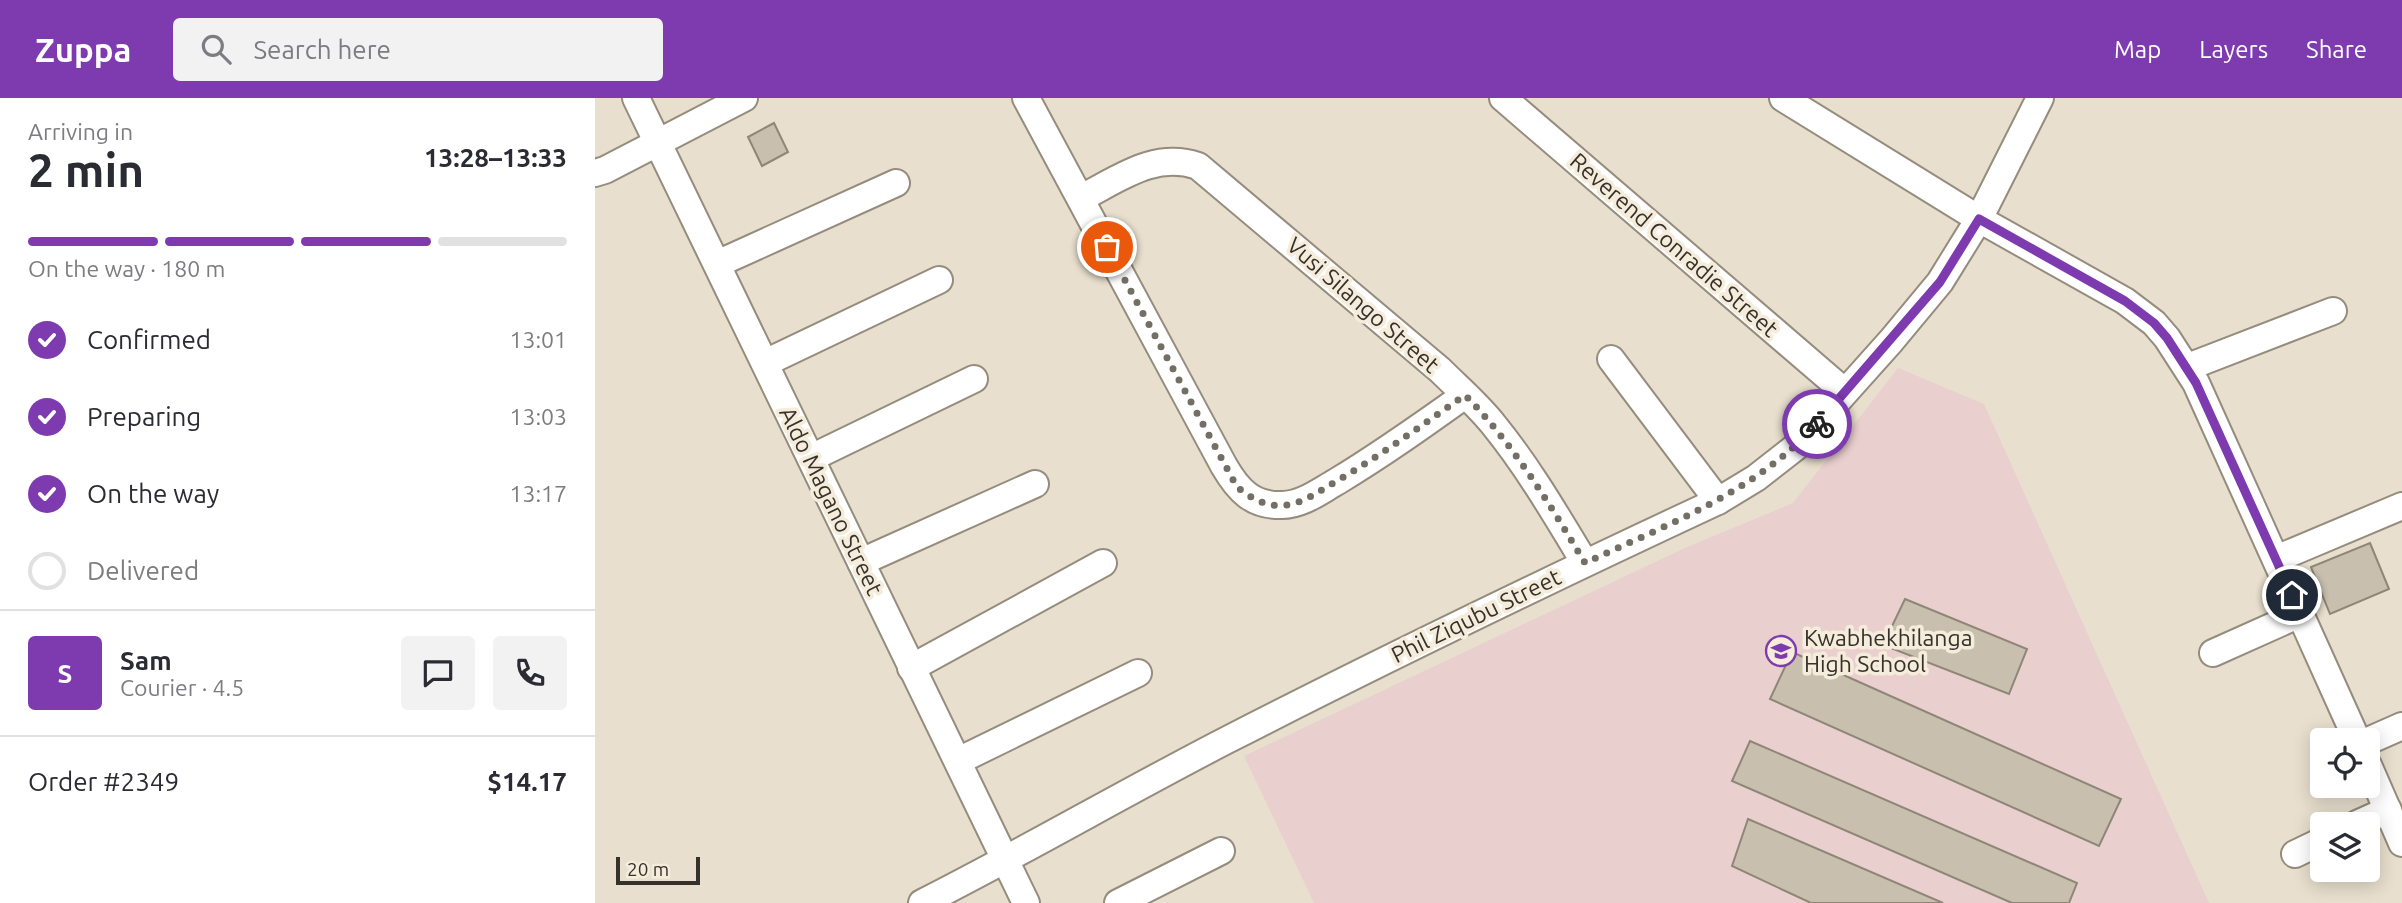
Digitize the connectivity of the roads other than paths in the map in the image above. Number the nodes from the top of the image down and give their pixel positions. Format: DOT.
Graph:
graph roads {
  1 [pos="636,98"];
  2 [pos="744,98"];
  3 [pos="1026,98"];
  4 [pos="1503,98"];
  5 [pos="2040,98"];
  6 [pos="1794,101"];
  7 [pos="658,142"];
  8 [pos="595,173"];
  9 [pos="896,183"];
  10 [pos="1081,198"];
  11 [pos="1979,219"];
  12 [pos="717,264"];
  13 [pos="940,280"];
  14 [pos="2333,311"];
  15 [pos="1611,359"];
  16 [pos="765,363"];
  17 [pos="2188,367"];
  18 [pos="974,379"];
  19 [pos="1845,393"];
  20 [pos="1465,395"];
  21 [pos="811,458"];
  22 [pos="1035,484"];
  23 [pos="1718,501"];
  24 [pos="2402,506"];
  25 [pos="2276,559"];
  26 [pos="861,562"];
  27 [pos="1103,562"];
  28 [pos="1585,563"];
  29 [pos="2300,614"];
  30 [pos="2213,653"];
  31 [pos="911,668"];
  32 [pos="1138,673"];
  33 [pos="2402,726"];
  34 [pos="2352,728"];
  35 [pos="2380,736"];
  36 [pos="958,761"];
  37 [pos="2380,792"];
  38 [pos="2388,810"];
  39 [pos="2380,814"];
  40 [pos="2402,843"];
  41 [pos="2310,847"];
  42 [pos="1221,850"];
  43 [pos="2294,854"];
  44 [pos="1005,861"];
  45 [pos="922,903"];
  46 [pos="1026,903"];
  47 [pos="1118,903"];
  1 -- 7 [label="street, Aldo Magano Street"];
  2 -- 7 [label="street"];
  3 -- 10 [label="street"];
  4 -- 19 [label="street, Reverend Conradie Street"];
  5 -- 11 [label="street, Phil Ziqubu Street"];
  6 -- 11 [label="street"];
  7 -- 8 [label="street"];
  7 -- 12 [label="street, Aldo Magano Street"];
  9 -- 12 [label="street"];
  10 -- 20 [label="street, Vusi Silango Street"];
  10 -- 20 [label="street"];
  11 -- 17 [label="street"];
  11 -- 19 [label="street, Phil Ziqubu Street"];
  12 -- 16 [label="street, Aldo Magano Street"];
  13 -- 16 [label="street"];
  14 -- 17 [label="street"];
  15 -- 23 [label="street"];
  16 -- 21 [label="street, Aldo Magano Street"];
  17 -- 25 [label="street"];
  18 -- 21 [label="street"];
  19 -- 23 [label="street, Phil Ziqubu Street"];
  20 -- 28 [label="street, Vusi Silango Street"];
  21 -- 26 [label="street, Aldo Magano Street"];
  22 -- 26 [label="street"];
  23 -- 28 [label="street, Phil Ziqubu Street"];
  24 -- 25 [label="street"];
  25 -- 29 [label="street"];
  26 -- 31 [label="street, Aldo Magano Street"];
  27 -- 31 [label="street"];
  28 -- 44 [label="street, Phil Ziqubu Street"];
  29 -- 30 [label="street"];
  29 -- 34 [label="street"];
  31 -- 36 [label="street, Aldo Magano Street"];
  32 -- 36 [label="street"];
  33 -- 35 [label="street"];
  36 -- 44 [label="street, Aldo Magano Street"];
  37 -- 38 [label="street"];
  38 -- 39 [label="street"];
  38 -- 40 [label="street"];
  41 -- 43 [label="street"];
  42 -- 47 [label="street"];
  44 -- 45 [label="street, Phil Ziqubu Street"];
  44 -- 46 [label="street, Aldo Magano Street"];
}
